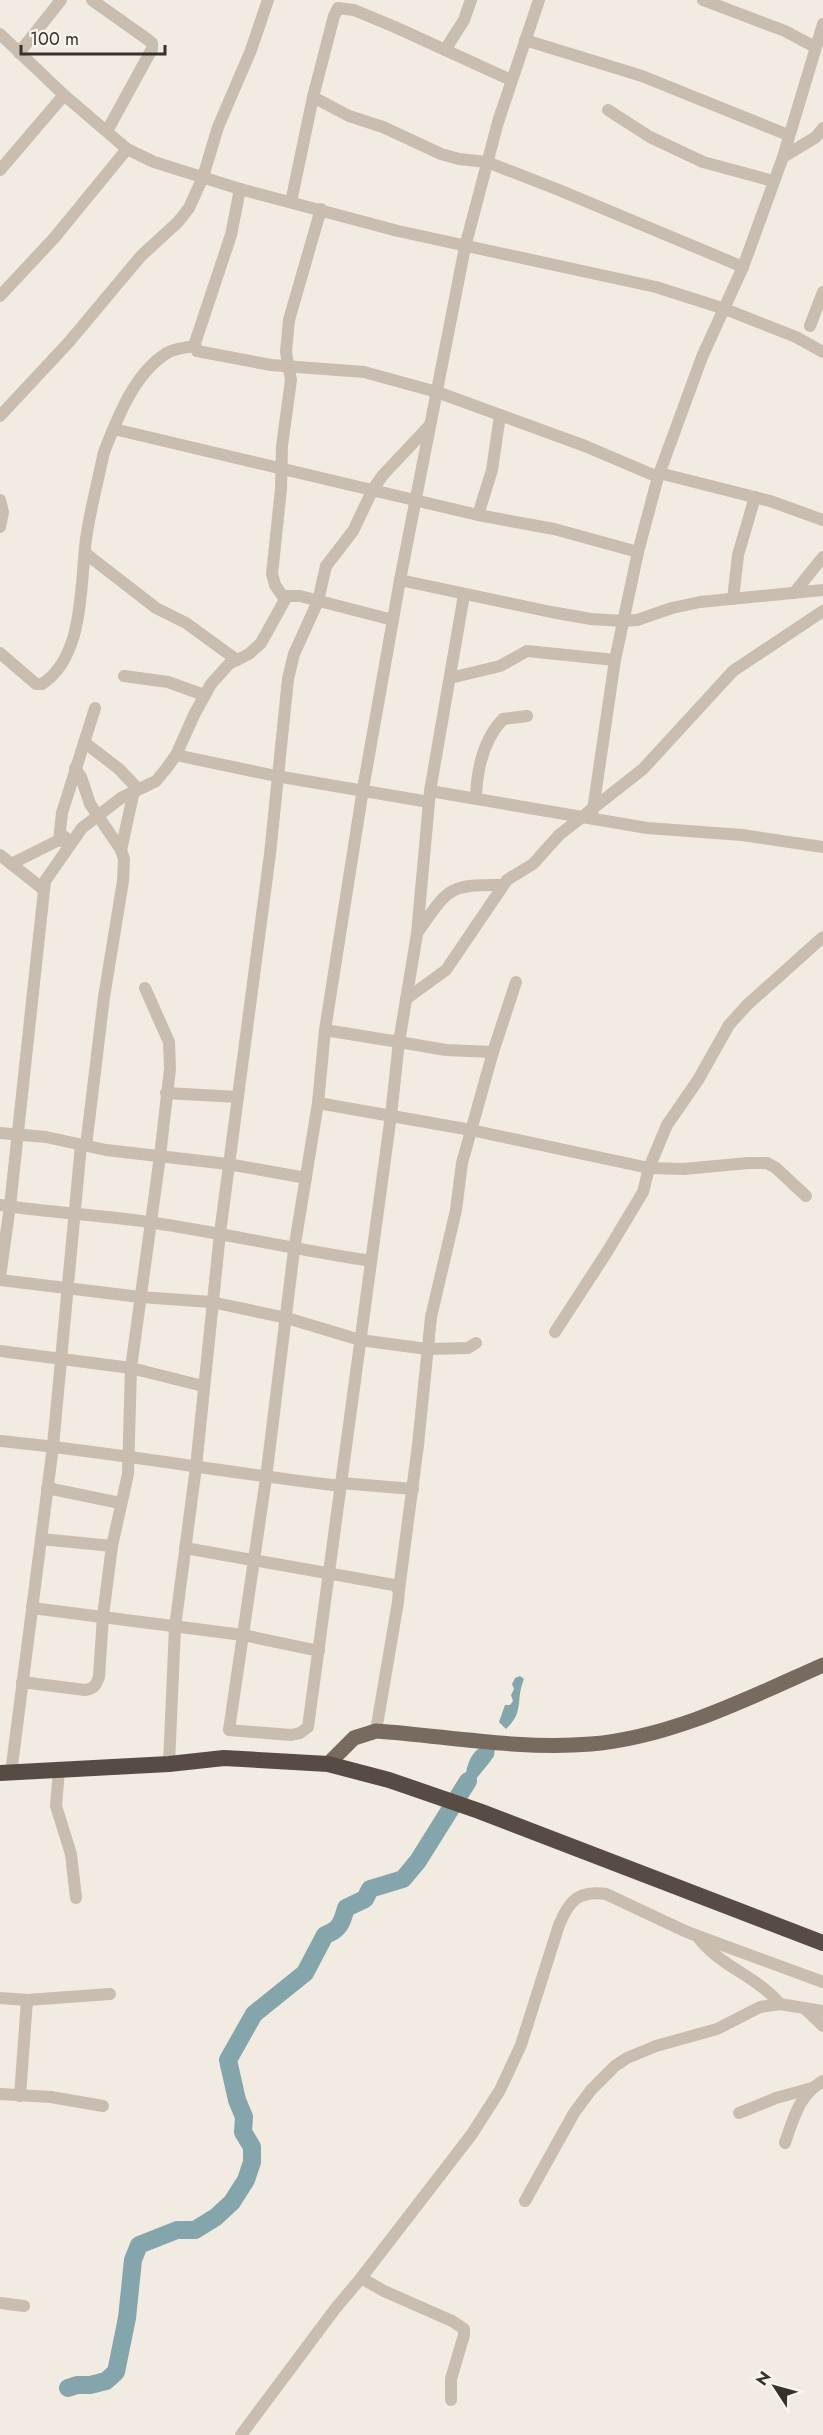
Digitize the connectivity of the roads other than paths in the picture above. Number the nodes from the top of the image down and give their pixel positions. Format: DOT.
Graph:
graph roads {
  1 [pos="61,0"];
  2 [pos="92,0"];
  3 [pos="268,0"];
  4 [pos="471,0"];
  5 [pos="537,0"];
  6 [pos="703,0"];
  7 [pos="823,24"];
  8 [pos="0,34"];
  9 [pos="525,40"];
  10 [pos="815,47"];
  11 [pos="445,50"];
  12 [pos="18,53"];
  13 [pos="511,80"];
  14 [pos="63,96"];
  15 [pos="313,97"];
  16 [pos="608,110"];
  17 [pos="822,130"];
  18 [pos="107,131"];
  19 [pos="788,135"];
  20 [pos="127,149"];
  21 [pos="783,157"];
  22 [pos="487,162"];
  23 [pos="0,170"];
  24 [pos="203,177"];
  25 [pos="773,181"];
  26 [pos="240,189"];
  27 [pos="291,202"];
  28 [pos="321,209"];
  29 [pos="465,247"];
  30 [pos="743,267"];
  31 [pos="823,292"];
  32 [pos="0,296"];
  33 [pos="725,309"];
  34 [pos="823,322"];
  35 [pos="810,326"];
  36 [pos="796,337"];
  37 [pos="194,346"];
  38 [pos="823,351"];
  39 [pos="289,366"];
  40 [pos="437,392"];
  41 [pos="500,415"];
  42 [pos="0,416"];
  43 [pos="431,423"];
  44 [pos="114,429"];
  45 [pos="280,469"];
  46 [pos="658,475"];
  47 [pos="373,489"];
  48 [pos="755,497"];
  49 [pos="0,500"];
  50 [pos="416,500"];
  51 [pos="478,515"];
  52 [pos="823,520"];
  53 [pos="0,527"];
  54 [pos="638,552"];
  55 [pos="85,553"];
  56 [pos="823,557"];
  57 [pos="399,580"];
  58 [pos="823,591"];
  59 [pos="794,593"];
  60 [pos="464,595"];
  61 [pos="284,598"];
  62 [pos="733,599"];
  63 [pos="318,601"];
  64 [pos="823,611"];
  65 [pos="393,620"];
  66 [pos="623,621"];
  67 [pos="0,654"];
  68 [pos="237,660"];
  69 [pos="615,660"];
  70 [pos="124,676"];
  71 [pos="450,678"];
  72 [pos="204,695"];
  73 [pos="95,708"];
  74 [pos="527,716"];
  75 [pos="84,742"];
  76 [pos="176,755"];
  77 [pos="75,768"];
  78 [pos="276,776"];
  79 [pos="363,789"];
  80 [pos="136,790"];
  81 [pos="430,797"];
  82 [pos="476,797"];
  83 [pos="593,810"];
  84 [pos="99,816"];
  85 [pos="582,818"];
  86 [pos="82,828"];
  87 [pos="59,841"];
  88 [pos="823,847"];
  89 [pos="121,850"];
  90 [pos="0,855"];
  91 [pos="8,866"];
  92 [pos="502,885"];
  93 [pos="43,889"];
  94 [pos="417,934"];
  95 [pos="823,937"];
  96 [pos="516,982"];
  97 [pos="145,988"];
  98 [pos="406,999"];
  99 [pos="325,1030"];
  100 [pos="399,1042"];
  101 [pos="493,1052"];
  102 [pos="166,1093"];
  103 [pos="238,1097"];
  104 [pos="318,1103"];
  105 [pos="391,1115"];
  106 [pos="471,1130"];
  107 [pos="0,1133"];
  108 [pos="18,1135"];
  109 [pos="83,1145"];
  110 [pos="160,1156"];
  111 [pos="228,1164"];
  112 [pos="649,1168"];
  113 [pos="306,1178"];
  114 [pos="806,1196"];
  115 [pos="5,1205"];
  116 [pos="74,1214"];
  117 [pos="150,1222"];
  118 [pos="220,1233"];
  119 [pos="294,1250"];
  120 [pos="371,1261"];
  121 [pos="0,1279"];
  122 [pos="68,1288"];
  123 [pos="140,1297"];
  124 [pos="211,1302"];
  125 [pos="287,1318"];
  126 [pos="555,1332"];
  127 [pos="360,1340"];
  128 [pos="476,1343"];
  129 [pos="427,1349"];
  130 [pos="0,1351"];
  131 [pos="63,1358"];
  132 [pos="131,1368"];
  133 [pos="203,1386"];
  134 [pos="0,1441"];
  135 [pos="53,1446"];
  136 [pos="127,1458"];
  137 [pos="196,1467"];
  138 [pos="266,1478"];
  139 [pos="341,1484"];
  140 [pos="47,1488"];
  141 [pos="412,1489"];
  142 [pos="120,1503"];
  143 [pos="41,1539"];
  144 [pos="112,1546"];
  145 [pos="185,1548"];
  146 [pos="254,1561"];
  147 [pos="328,1572"];
  148 [pos="399,1590"];
  149 [pos="32,1608"];
  150 [pos="103,1616"];
  151 [pos="175,1627"];
  152 [pos="243,1635"];
  153 [pos="320,1651"];
  154 [pos="823,1665"];
  155 [pos="22,1682"];
  156 [pos="376,1731"];
  157 [pos="169,1764"];
  158 [pos="328,1764"];
  159 [pos="59,1770"];
  160 [pos="5,1773"];
  161 [pos="76,1898"];
  162 [pos="698,1936"];
  163 [pos="823,1943"];
  164 [pos="823,1982"];
  165 [pos="110,1994"];
  166 [pos="0,1998"];
  167 [pos="27,2000"];
  168 [pos="780,2004"];
  169 [pos="800,2006"];
  170 [pos="823,2011"];
  171 [pos="823,2026"];
  172 [pos="823,2081"];
  173 [pos="812,2088"];
  174 [pos="0,2094"];
  175 [pos="20,2096"];
  176 [pos="103,2106"];
  177 [pos="740,2113"];
  178 [pos="784,2143"];
  179 [pos="525,2201"];
  180 [pos="362,2278"];
  181 [pos="0,2303"];
  182 [pos="24,2306"];
  183 [pos="451,2400"];
  184 [pos="241,2435"];
  1 -- 12 [label="street"];
  2 -- 18 [label="street"];
  3 -- 24 [label="street"];
  4 -- 11 [label="street"];
  5 -- 9 [label="street"];
  6 -- 10 [label="street"];
  7 -- 10 [label="street"];
  8 -- 12 [label="street"];
  9 -- 13 [label="street"];
  9 -- 19 [label="street"];
  10 -- 19 [label="street"];
  11 -- 13 [label="street"];
  11 -- 15 [label="street"];
  12 -- 14 [label="street"];
  13 -- 22 [label="street"];
  14 -- 18 [label="street"];
  14 -- 23 [label="street"];
  15 -- 22 [label="street"];
  15 -- 27 [label="street"];
  16 -- 25 [label="street"];
  17 -- 21 [label="street"];
  18 -- 20 [label="street"];
  19 -- 21 [label="street"];
  20 -- 24 [label="street"];
  20 -- 32 [label="street"];
  21 -- 25 [label="street"];
  22 -- 29 [label="street"];
  22 -- 30 [label="street"];
  24 -- 26 [label="street"];
  24 -- 42 [label="street"];
  25 -- 30 [label="street"];
  26 -- 27 [label="street"];
  26 -- 37 [label="street"];
  27 -- 28 [label="street"];
  28 -- 29 [label="street"];
  28 -- 39 [label="street"];
  29 -- 33 [label="street"];
  29 -- 40 [label="street"];
  30 -- 33 [label="street"];
  31 -- 35 [label="street"];
  33 -- 36 [label="street"];
  33 -- 46 [label="street"];
  34 -- 35 [label="street"];
  35 -- 36 [label="street"];
  36 -- 38 [label="street"];
  37 -- 39 [label="street"];
  37 -- 44 [label="street"];
  39 -- 40 [label="street"];
  39 -- 45 [label="street"];
  40 -- 41 [label="street"];
  40 -- 43 [label="street"];
  41 -- 46 [label="street"];
  41 -- 51 [label="street"];
  43 -- 47 [label="street"];
  43 -- 50 [label="street"];
  44 -- 45 [label="street"];
  44 -- 55 [label="street"];
  45 -- 47 [label="street"];
  45 -- 61 [label="street"];
  46 -- 48 [label="street"];
  46 -- 54 [label="street"];
  47 -- 50 [label="street"];
  47 -- 63 [label="street"];
  48 -- 52 [label="street"];
  48 -- 62 [label="street"];
  49 -- 53 [label="street"];
  50 -- 51 [label="street"];
  50 -- 57 [label="street"];
  51 -- 54 [label="street"];
  54 -- 66 [label="street"];
  55 -- 67 [label="street"];
  55 -- 68 [label="street"];
  56 -- 59 [label="street"];
  57 -- 60 [label="street"];
  57 -- 65 [label="street"];
  58 -- 59 [label="street"];
  59 -- 62 [label="street"];
  60 -- 66 [label="street"];
  60 -- 71 [label="street"];
  61 -- 63 [label="street"];
  61 -- 68 [label="street"];
  62 -- 66 [label="street"];
  63 -- 65 [label="street"];
  63 -- 78 [label="street"];
  64 -- 83 [label="street"];
  65 -- 79 [label="street"];
  66 -- 69 [label="street"];
  68 -- 72 [label="street"];
  69 -- 71 [label="street"];
  69 -- 83 [label="street"];
  70 -- 72 [label="street"];
  71 -- 81 [label="street"];
  72 -- 76 [label="street"];
  73 -- 75 [label="street"];
  74 -- 82 [label="street"];
  75 -- 77 [label="street"];
  75 -- 80 [label="street"];
  76 -- 78 [label="street"];
  76 -- 80 [label="street"];
  77 -- 84 [label="street"];
  77 -- 87 [label="street"];
  78 -- 79 [label="street"];
  78 -- 103 [label="street"];
  79 -- 81 [label="street"];
  79 -- 99 [label="street"];
  80 -- 84 [label="street"];
  80 -- 89 [label="street"];
  81 -- 82 [label="street"];
  81 -- 94 [label="street"];
  82 -- 85 [label="street"];
  83 -- 85 [label="street"];
  84 -- 86 [label="street"];
  84 -- 89 [label="street"];
  85 -- 88 [label="street"];
  85 -- 92 [label="street"];
  86 -- 87 [label="street"];
  86 -- 93 [label="street"];
  87 -- 91 [label="street"];
  89 -- 109 [label="street"];
  90 -- 91 [label="street"];
  91 -- 93 [label="street"];
  92 -- 94 [label="street"];
  92 -- 98 [label="street"];
  93 -- 108 [label="street"];
  94 -- 98 [label="street"];
  95 -- 112 [label="street"];
  96 -- 101 [label="street"];
  97 -- 102 [label="street"];
  98 -- 100 [label="street"];
  99 -- 100 [label="street"];
  99 -- 104 [label="street"];
  100 -- 101 [label="street"];
  100 -- 105 [label="street"];
  101 -- 106 [label="street"];
  102 -- 103 [label="street"];
  102 -- 110 [label="street"];
  103 -- 111 [label="street"];
  104 -- 105 [label="street"];
  104 -- 113 [label="street"];
  105 -- 106 [label="street"];
  105 -- 120 [label="street"];
  106 -- 112 [label="street"];
  106 -- 129 [label="street"];
  107 -- 108 [label="street"];
  108 -- 109 [label="street"];
  108 -- 115 [label="street"];
  109 -- 110 [label="street"];
  109 -- 116 [label="street"];
  110 -- 111 [label="street"];
  110 -- 117 [label="street"];
  111 -- 113 [label="street"];
  111 -- 118 [label="street"];
  112 -- 114 [label="street"];
  112 -- 126 [label="street"];
  113 -- 119 [label="street"];
  115 -- 116 [label="street"];
  115 -- 121 [label="street"];
  116 -- 117 [label="street"];
  116 -- 122 [label="street"];
  117 -- 118 [label="street"];
  117 -- 123 [label="street"];
  118 -- 119 [label="street"];
  118 -- 124 [label="street"];
  119 -- 120 [label="street"];
  119 -- 125 [label="street"];
  120 -- 127 [label="street"];
  121 -- 122 [label="street"];
  122 -- 123 [label="street"];
  122 -- 131 [label="street"];
  123 -- 124 [label="street"];
  123 -- 132 [label="street"];
  124 -- 125 [label="street"];
  124 -- 133 [label="street"];
  125 -- 127 [label="street"];
  125 -- 138 [label="street"];
  127 -- 129 [label="street"];
  127 -- 139 [label="street"];
  128 -- 129 [label="street"];
  129 -- 141 [label="street"];
  130 -- 131 [label="street"];
  131 -- 132 [label="street"];
  131 -- 135 [label="street"];
  132 -- 133 [label="street"];
  132 -- 136 [label="street"];
  133 -- 137 [label="street"];
  134 -- 135 [label="street"];
  135 -- 136 [label="street"];
  135 -- 140 [label="street"];
  136 -- 137 [label="street"];
  136 -- 142 [label="street"];
  137 -- 138 [label="street"];
  137 -- 145 [label="street"];
  138 -- 139 [label="street"];
  138 -- 146 [label="street"];
  139 -- 141 [label="street"];
  139 -- 147 [label="street"];
  140 -- 142 [label="street"];
  140 -- 143 [label="street"];
  141 -- 148 [label="street"];
  142 -- 144 [label="street"];
  143 -- 144 [label="street"];
  143 -- 149 [label="street"];
  144 -- 150 [label="street"];
  145 -- 146 [label="street"];
  145 -- 151 [label="street"];
  146 -- 147 [label="street"];
  146 -- 152 [label="street"];
  147 -- 148 [label="street"];
  147 -- 153 [label="street"];
  148 -- 156 [label="street"];
  149 -- 150 [label="street"];
  149 -- 155 [label="street"];
  150 -- 151 [label="street"];
  150 -- 155 [label="street"];
  151 -- 152 [label="street"];
  151 -- 157 [label="street"];
  152 -- 153 [label="street"];
  152 -- 153 [label="street"];
  154 -- 156 [label="main road"];
  155 -- 160 [label="street"];
  156 -- 158 [label="main road"];
  157 -- 158 [label="highway"];
  157 -- 159 [label="highway"];
  158 -- 163 [label="highway"];
  159 -- 160 [label="highway"];
  159 -- 161 [label="street"];
  162 -- 164 [label="street"];
  162 -- 168 [label="street"];
  162 -- 180 [label="street"];
  165 -- 167 [label="street"];
  166 -- 167 [label="street"];
  167 -- 175 [label="street"];
  168 -- 169 [label="street"];
  168 -- 179 [label="street"];
  169 -- 170 [label="street"];
  169 -- 171 [label="street"];
  172 -- 173 [label="street"];
  173 -- 177 [label="street"];
  173 -- 178 [label="street"];
  174 -- 175 [label="street"];
  175 -- 176 [label="street"];
  180 -- 183 [label="street"];
  180 -- 184 [label="street"];
  181 -- 182 [label="street"];
}
